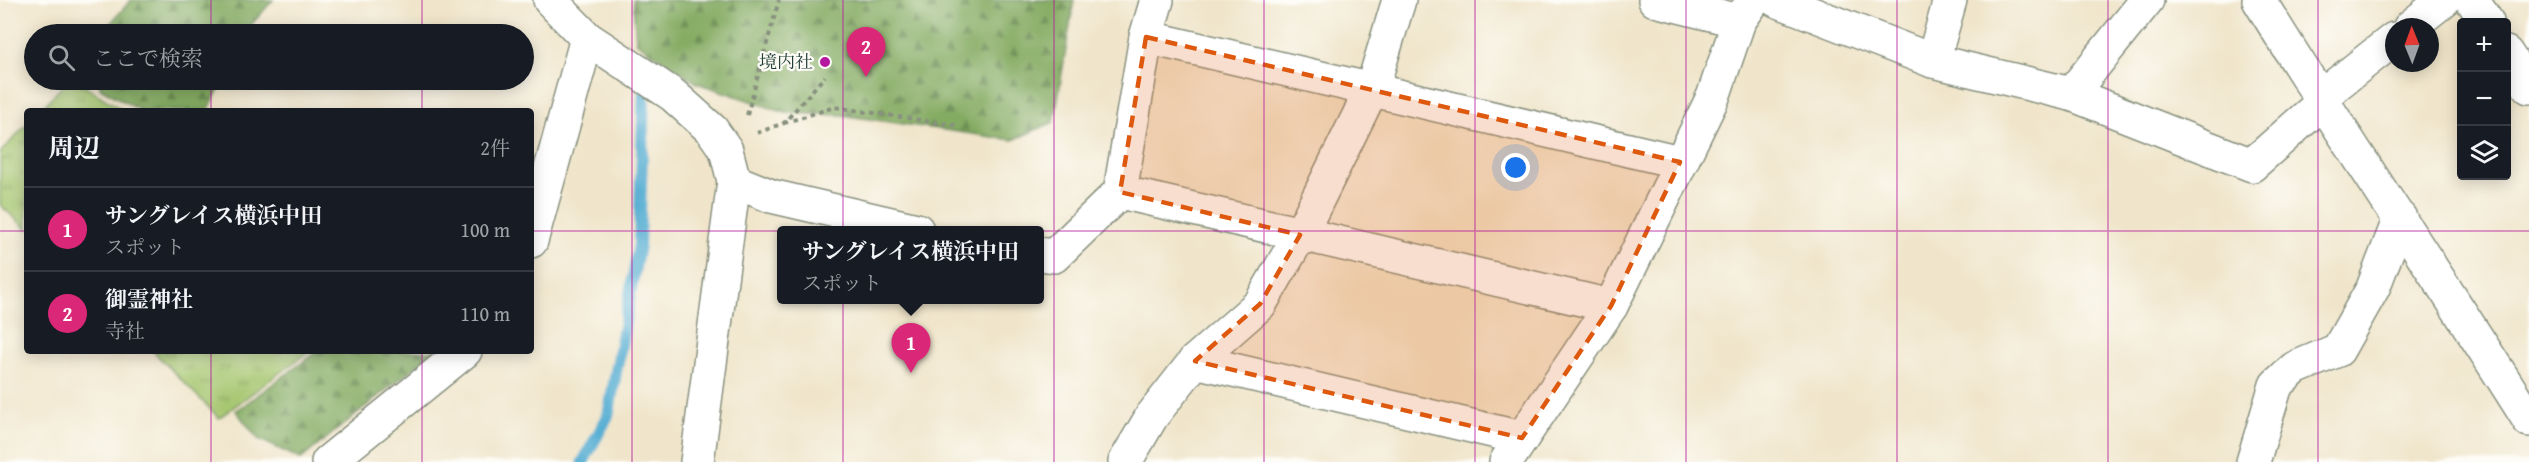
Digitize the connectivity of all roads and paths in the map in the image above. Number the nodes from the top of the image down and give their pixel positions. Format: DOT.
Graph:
graph roads {
  1 [pos="550,0"];
  2 [pos="779,0"];
  3 [pos="1157,0"];
  4 [pos="1399,0"];
  5 [pos="1655,0"];
  6 [pos="1776,0"];
  7 [pos="1950,0"];
  8 [pos="2147,0"];
  9 [pos="2259,0"];
  10 [pos="2444,0"];
  11 [pos="2472,0"];
  12 [pos="1746,11"];
  13 [pos="2421,18"];
  14 [pos="2484,18"];
  15 [pos="1146,37"];
  16 [pos="587,38"];
  17 [pos="2385,46"];
  18 [pos="2511,60"];
  19 [pos="1934,61"];
  20 [pos="825,76"];
  21 [pos="2529,87"];
  22 [pos="1372,89"];
  23 [pos="2071,94"];
  24 [pos="2322,103"];
  25 [pos="746,122"];
  26 [pos="784,123"];
  27 [pos="960,126"];
  28 [pos="1680,162"];
  29 [pos="734,181"];
  30 [pos="1120,192"];
  31 [pos="2400,218"];
  32 [pos="896,226"];
  33 [pos="534,230"];
  34 [pos="1300,235"];
  35 [pos="1044,255"];
  36 [pos="1611,306"];
  37 [pos="461,354"];
  38 [pos="1195,361"];
  39 [pos="2529,420"];
  40 [pos="1514,450"];
  41 [pos="328,462"];
  42 [pos="697,462"];
  43 [pos="1125,462"];
  44 [pos="2253,462"];
  1 -- 16 [label="street"];
  2 -- 25 [label="path"];
  3 -- 15 [label="street"];
  4 -- 22 [label="street"];
  5 -- 12 [label="street"];
  6 -- 19 [label="street"];
  7 -- 19 [label="street"];
  8 -- 23 [label="street"];
  9 -- 24 [label="street"];
  10 -- 13 [label="street"];
  11 -- 14 [label="street"];
  12 -- 28 [label="street"];
  15 -- 22 [label="street"];
  15 -- 30 [label="street"];
  16 -- 29 [label="street"];
  16 -- 33 [label="street"];
  17 -- 24 [label="street"];
  18 -- 21 [label="street"];
  19 -- 23 [label="street"];
  20 -- 26 [label="path"];
  22 -- 28 [label="street"];
  22 -- 34 [label="street"];
  23 -- 24 [label="street"];
  24 -- 31 [label="street"];
  26 -- 27 [label="path"];
  26 -- 29 [label="path"];
  28 -- 36 [label="street"];
  29 -- 32 [label="street"];
  29 -- 42 [label="street"];
  30 -- 34 [label="street"];
  30 -- 35 [label="street"];
  31 -- 39 [label="street"];
  31 -- 44 [label="street"];
  34 -- 36 [label="street"];
  34 -- 38 [label="street"];
  36 -- 40 [label="street"];
  37 -- 41 [label="street"];
  38 -- 40 [label="street"];
  38 -- 43 [label="street"];
}
